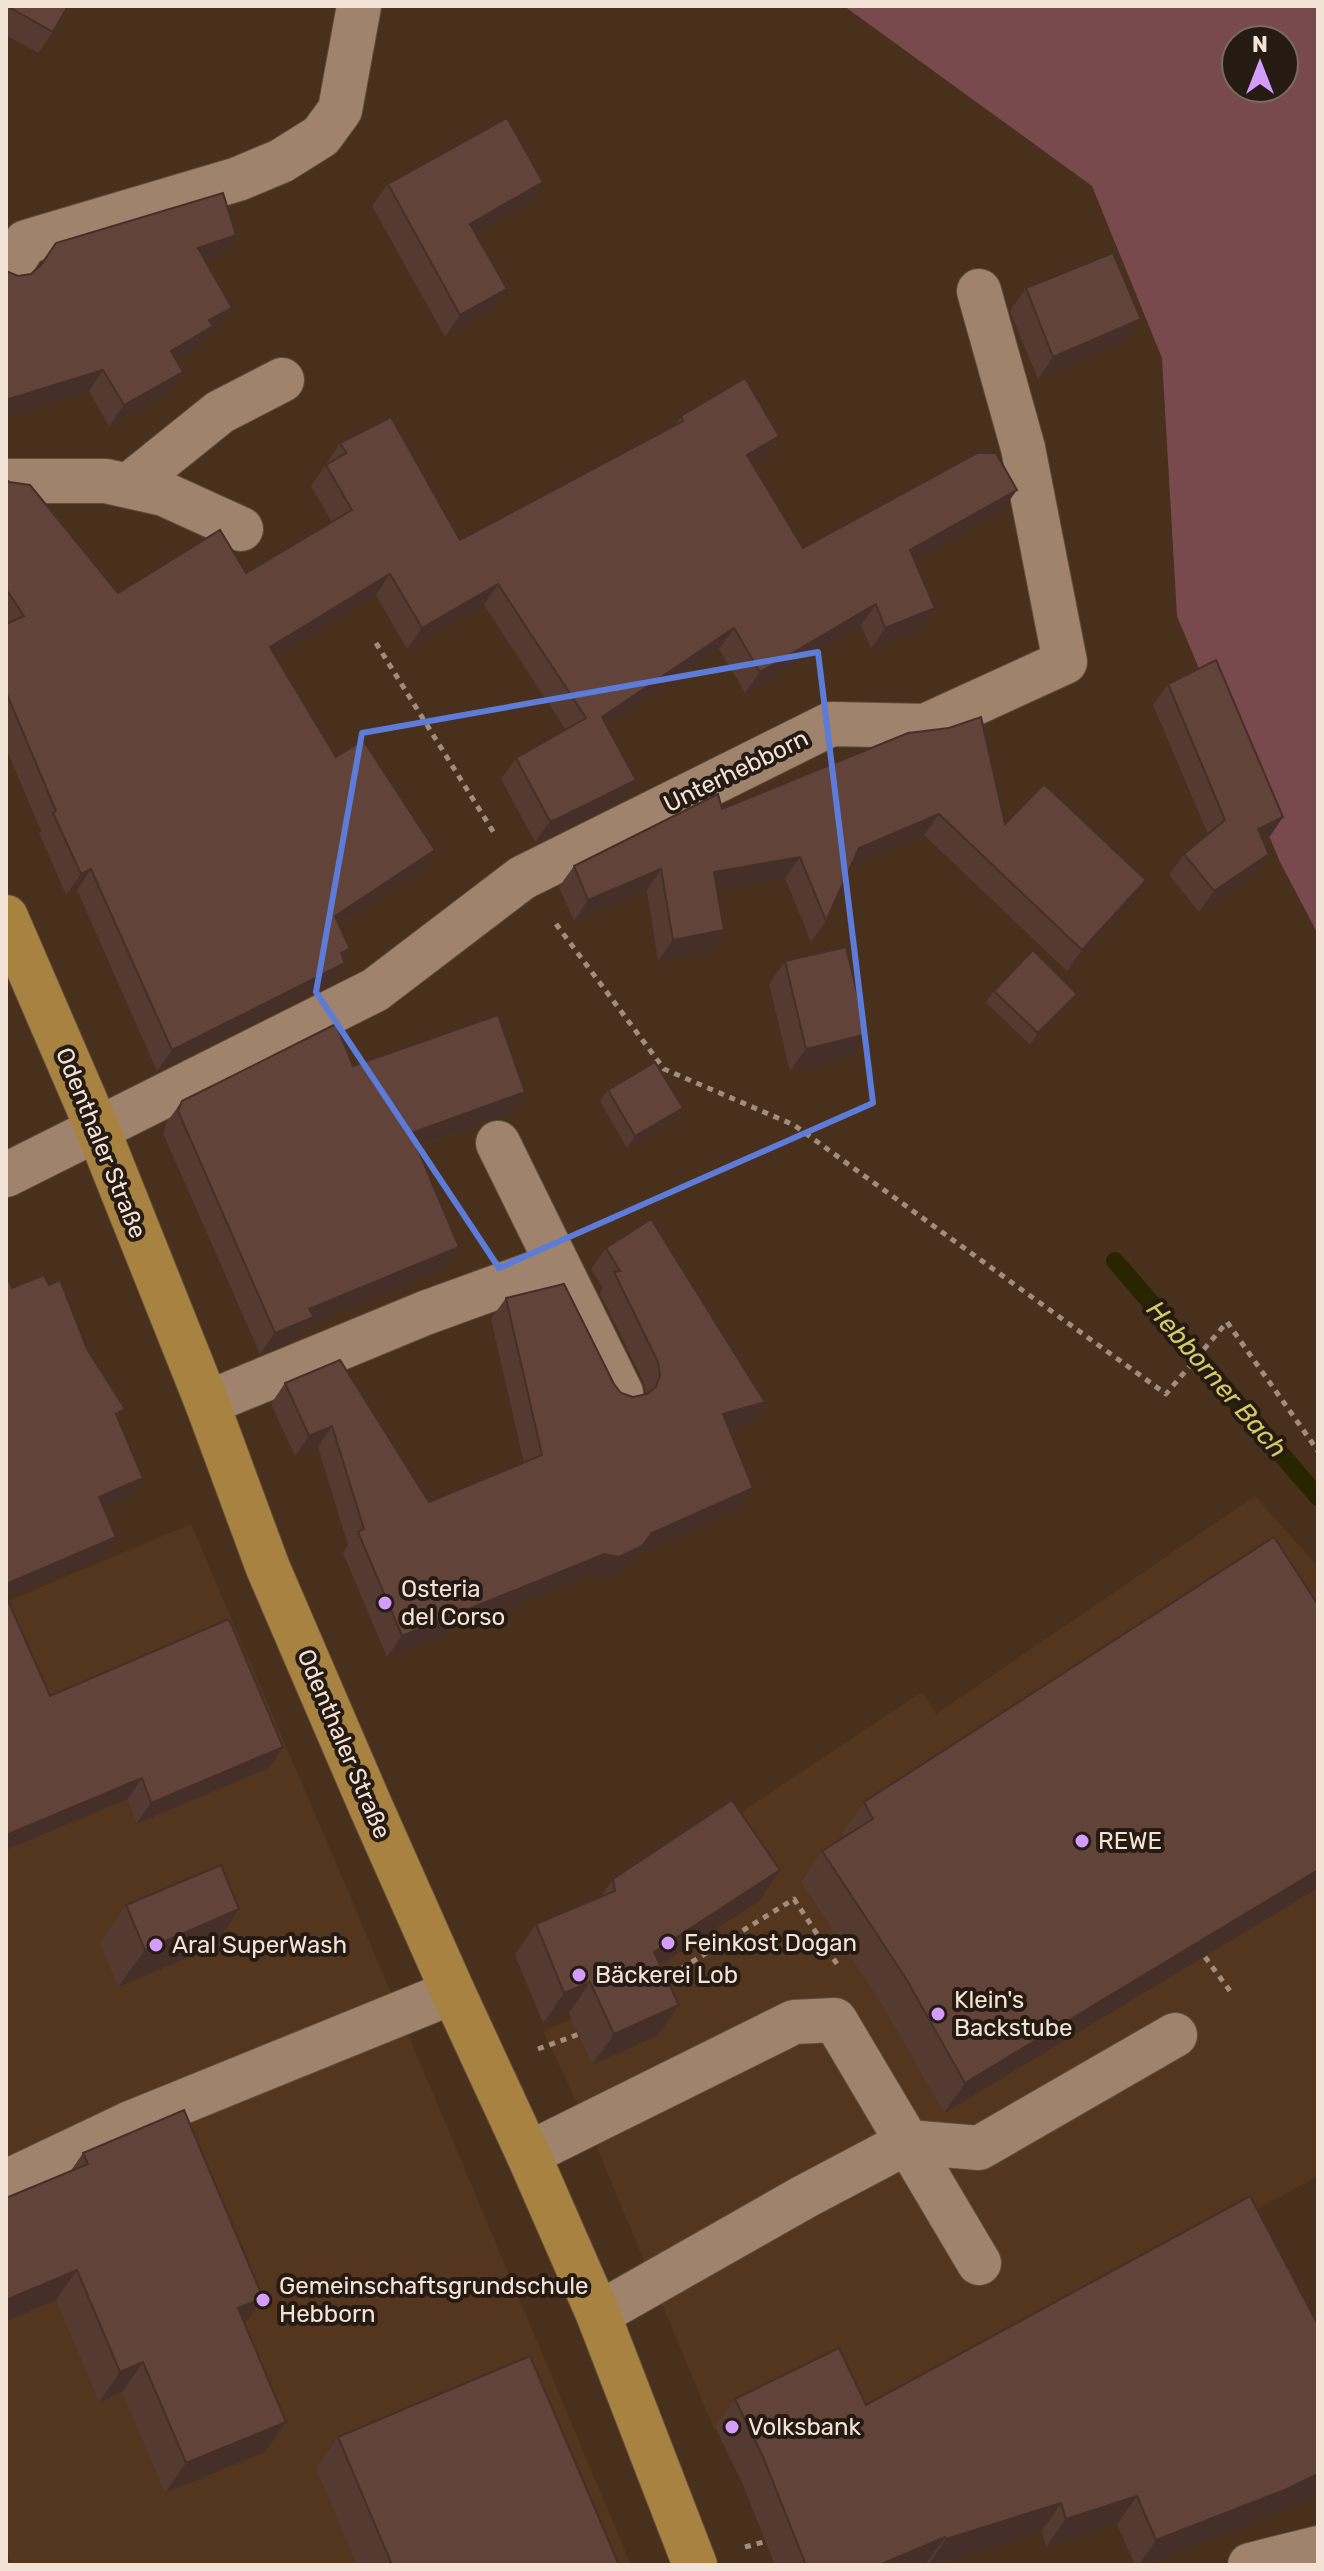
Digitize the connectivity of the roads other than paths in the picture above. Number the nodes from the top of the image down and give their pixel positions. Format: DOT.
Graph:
graph roads {
  1 [pos="359,6"];
  2 [pos="6,272"];
  3 [pos="979,291"];
  4 [pos="282,380"];
  5 [pos="6,481"];
  6 [pos="128,486"];
  7 [pos="241,529"];
  8 [pos="6,917"];
  9 [pos="98,1130"];
  10 [pos="498,1143"];
  11 [pos="6,1175"];
  12 [pos="557,1265"];
  13 [pos="621,1393"];
  14 [pos="207,1403"];
  15 [pos="453,1992"];
  16 [pos="1175,2035"];
  17 [pos="908,2142"];
  18 [pos="528,2154"];
  19 [pos="6,2182"];
  20 [pos="979,2263"];
  21 [pos="598,2314"];
  22 [pos="1318,2548"];
  23 [pos="695,2565"];
  24 [pos="1250,2565"];
  1 -- 2 [label="street"];
  3 -- 9 [label="street, Unterhebborn"];
  4 -- 6 [label="street"];
  5 -- 6 [label="street"];
  6 -- 7 [label="street"];
  8 -- 9 [label="main road, Odenthaler Straße"];
  9 -- 11 [label="street, Unterhebborn"];
  9 -- 14 [label="main road, Odenthaler Straße"];
  10 -- 12 [label="street"];
  12 -- 13 [label="street"];
  12 -- 14 [label="street"];
  14 -- 15 [label="main road, Odenthaler Straße"];
  15 -- 18 [label="main road, Odenthaler Straße"];
  15 -- 19 [label="street"];
  16 -- 17 [label="street"];
  17 -- 18 [label="street"];
  17 -- 20 [label="street"];
  17 -- 21 [label="street"];
  18 -- 21 [label="main road, Odenthaler Straße"];
  21 -- 23 [label="main road, Odenthaler Straße"];
  22 -- 24 [label="street"];
}
